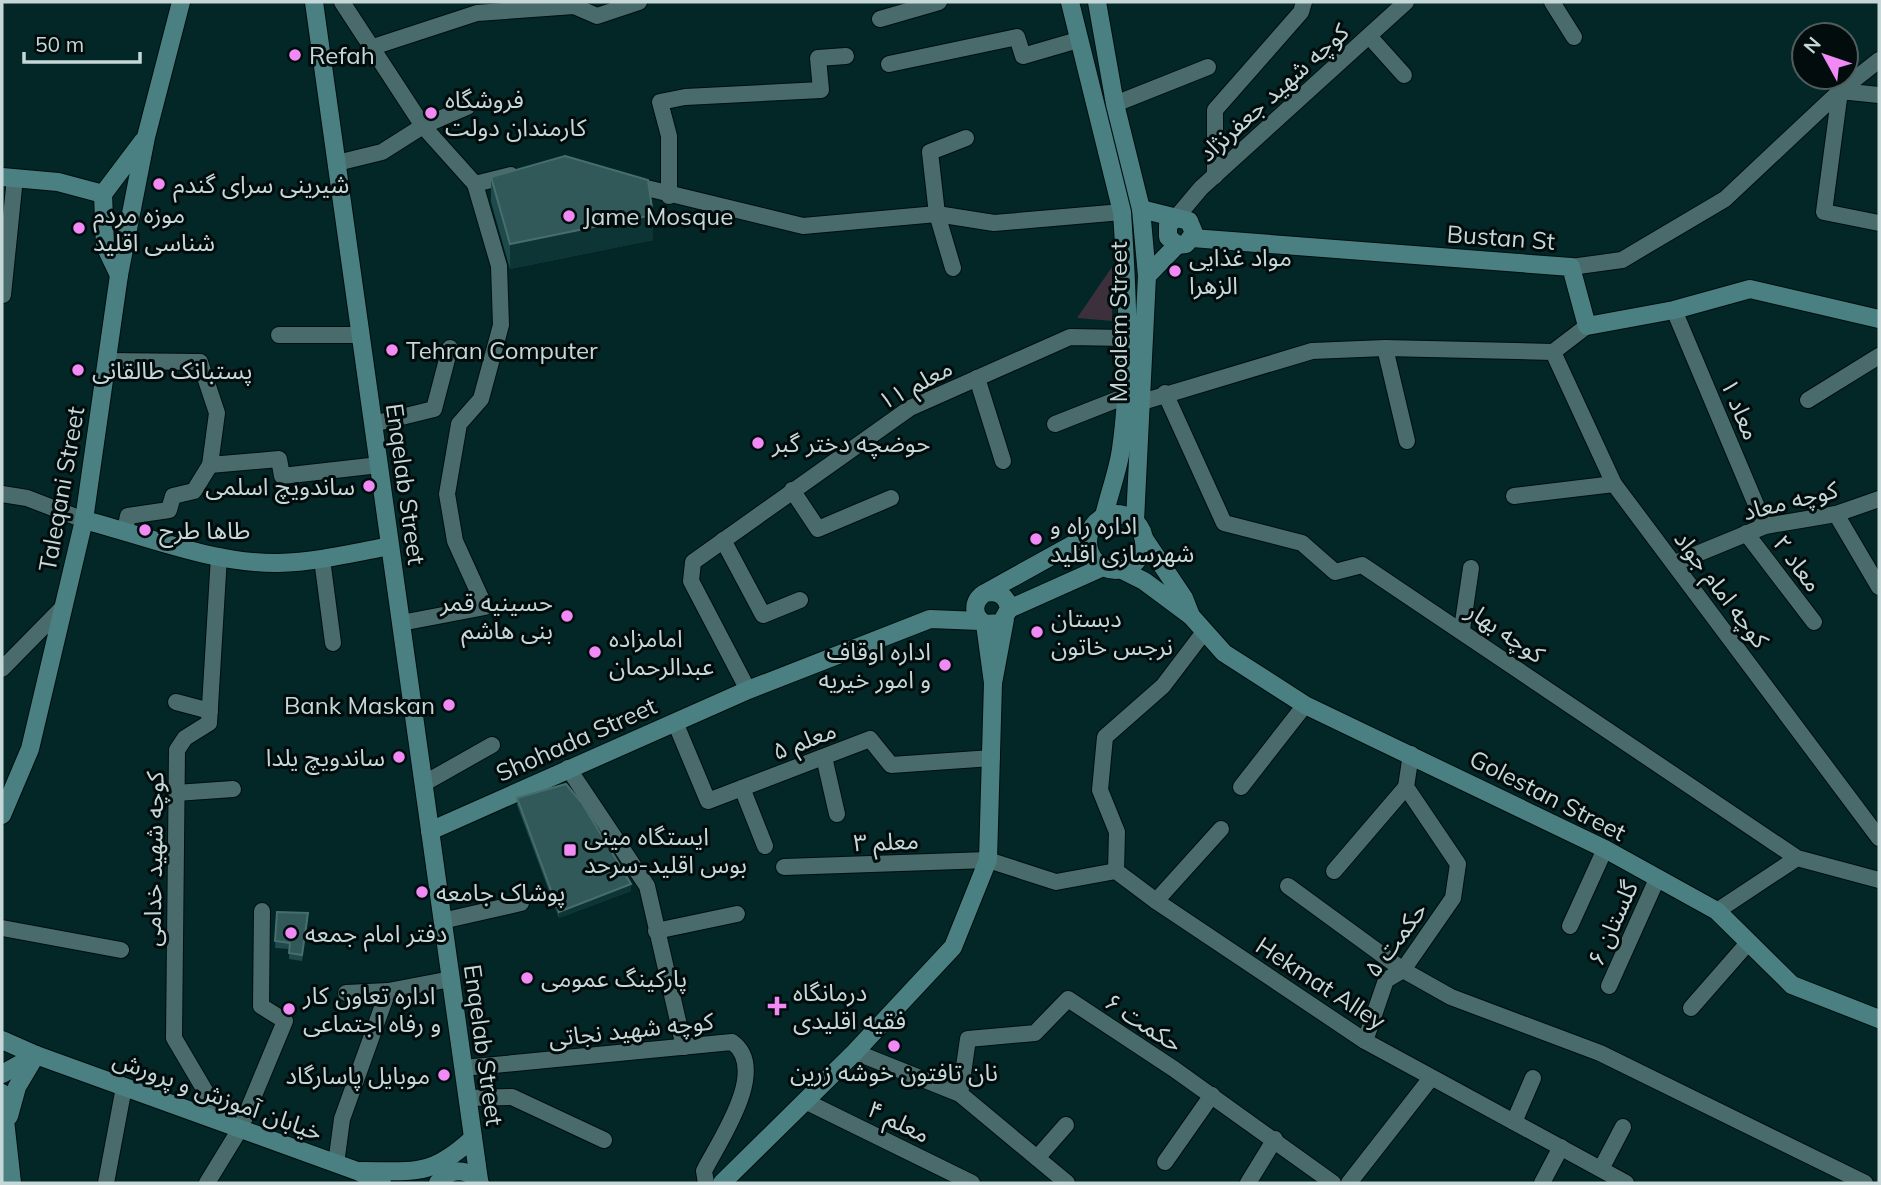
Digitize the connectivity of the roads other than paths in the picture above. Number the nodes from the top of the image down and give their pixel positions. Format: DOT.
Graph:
graph roads {
  1 [pos="181,2"];
  2 [pos="314,2"];
  3 [pos="342,2"];
  4 [pos="639,2"];
  5 [pos="939,2"];
  6 [pos="1070,2"];
  7 [pos="1097,2"];
  8 [pos="1304,2"];
  9 [pos="1406,2"];
  10 [pos="1552,2"];
  11 [pos="476,7"];
  12 [pos="880,19"];
  13 [pos="1369,36"];
  14 [pos="1574,37"];
  15 [pos="1078,40"];
  16 [pos="373,47"];
  17 [pos="846,56"];
  18 [pos="1879,60"];
  19 [pos="889,64"];
  20 [pos="1208,67"];
  21 [pos="1404,75"];
  22 [pos="1860,75"];
  23 [pos="1839,91"];
  24 [pos="1840,91"];
  25 [pos="1848,91"];
  26 [pos="1879,95"];
  27 [pos="1115,104"];
  28 [pos="467,107"];
  29 [pos="423,125"];
  30 [pos="146,137"];
  31 [pos="966,138"];
  32 [pos="337,163"];
  33 [pos="523,172"];
  34 [pos="1214,176"];
  35 [pos="8,178"];
  36 [pos="620,181"];
  37 [pos="475,184"];
  38 [pos="103,194"];
  39 [pos="669,196"];
  40 [pos="1141,209"];
  41 [pos="1122,212"];
  42 [pos="937,214"];
  43 [pos="1879,223"];
  44 [pos="1184,231"];
  45 [pos="1571,267"];
  46 [pos="953,268"];
  47 [pos="119,275"];
  48 [pos="1147,276"];
  49 [pos="3,295"];
  50 [pos="1674,310"];
  51 [pos="1879,319"];
  52 [pos="1587,326"];
  53 [pos="279,335"];
  54 [pos="361,335"];
  55 [pos="1125,338"];
  56 [pos="450,348"];
  57 [pos="1385,348"];
  58 [pos="1553,352"];
  59 [pos="1879,356"];
  60 [pos="108,361"];
  61 [pos="976,378"];
  62 [pos="1165,393"];
  63 [pos="1134,399"];
  64 [pos="1808,400"];
  65 [pos="373,424"];
  66 [pos="1055,424"];
  67 [pos="1407,441"];
  68 [pos="1003,461"];
  69 [pos="210,465"];
  70 [pos="379,465"];
  71 [pos="1614,484"];
  72 [pos="792,490"];
  73 [pos="2,494"];
  74 [pos="1514,496"];
  75 [pos="891,499"];
  76 [pos="1879,499"];
  77 [pos="1836,514"];
  78 [pos="1104,516"];
  79 [pos="84,520"];
  80 [pos="1765,526"];
  81 [pos="1139,529"];
  82 [pos="125,530"];
  83 [pos="1746,533"];
  84 [pos="1088,536"];
  85 [pos="723,540"];
  86 [pos="390,546"];
  87 [pos="219,556"];
  88 [pos="323,559"];
  89 [pos="1675,563"];
  90 [pos="1112,568"];
  91 [pos="1471,568"];
  92 [pos="1879,587"];
  93 [pos="985,593"];
  94 [pos="800,600"];
  95 [pos="63,607"];
  96 [pos="1007,614"];
  97 [pos="1191,616"];
  98 [pos="1814,622"];
  99 [pos="401,623"];
  100 [pos="983,623"];
  101 [pos="1462,629"];
  102 [pos="1204,632"];
  103 [pos="333,643"];
  104 [pos="2,669"];
  105 [pos="993,682"];
  106 [pos="748,690"];
  107 [pos="176,702"];
  108 [pos="1305,705"];
  109 [pos="211,711"];
  110 [pos="675,722"];
  111 [pos="492,745"];
  112 [pos="1411,754"];
  113 [pos="824,757"];
  114 [pos="992,758"];
  115 [pos="568,768"];
  116 [pos="423,784"];
  117 [pos="1241,787"];
  118 [pos="1406,787"];
  119 [pos="742,788"];
  120 [pos="233,789"];
  121 [pos="176,793"];
  122 [pos="837,814"];
  123 [pos="2,815"];
  124 [pos="1222,829"];
  125 [pos="430,831"];
  126 [pos="1879,838"];
  127 [pos="765,846"];
  128 [pos="1605,849"];
  129 [pos="1797,858"];
  130 [pos="988,860"];
  131 [pos="784,867"];
  132 [pos="1116,871"];
  133 [pos="1334,872"];
  134 [pos="1657,879"];
  135 [pos="1879,880"];
  136 [pos="1288,886"];
  137 [pos="1156,901"];
  138 [pos="521,904"];
  139 [pos="262,911"];
  140 [pos="1717,911"];
  141 [pos="737,914"];
  142 [pos="442,921"];
  143 [pos="1570,926"];
  144 [pos="2,928"];
  145 [pos="656,931"];
  146 [pos="1747,944"];
  147 [pos="121,950"];
  148 [pos="1403,970"];
  149 [pos="451,979"];
  150 [pos="1609,986"];
  151 [pos="388,991"];
  152 [pos="346,993"];
  153 [pos="1691,1008"];
  154 [pos="1879,1019"];
  155 [pos="2,1040"];
  156 [pos="1366,1041"];
  157 [pos="684,1046"];
  158 [pos="855,1052"];
  159 [pos="36,1055"];
  160 [pos="463,1069"];
  161 [pos="2,1074"];
  162 [pos="1431,1078"];
  163 [pos="1533,1078"];
  164 [pos="124,1087"];
  165 [pos="2,1093"];
  166 [pos="960,1094"];
  167 [pos="1212,1095"];
  168 [pos="467,1098"];
  169 [pos="805,1101"];
  170 [pos="1514,1122"];
  171 [pos="7,1124"];
  172 [pos="1066,1125"];
  173 [pos="232,1126"];
  174 [pos="1623,1127"];
  175 [pos="473,1138"];
  176 [pos="1275,1139"];
  177 [pos="604,1140"];
  178 [pos="1560,1147"];
  179 [pos="1037,1158"];
  180 [pos="1165,1162"];
  181 [pos="336,1164"];
  182 [pos="1601,1169"];
  183 [pos="357,1171"];
  184 [pos="1832,1177"];
  185 [pos="479,1182"];
  186 [pos="12,1183"];
  187 [pos="106,1183"];
  188 [pos="208,1183"];
  189 [pos="382,1183"];
  190 [pos="438,1183"];
  191 [pos="706,1183"];
  192 [pos="722,1183"];
  193 [pos="972,1183"];
  194 [pos="1067,1183"];
  195 [pos="1248,1183"];
  196 [pos="1333,1183"];
  197 [pos="1349,1183"];
  198 [pos="1542,1183"];
  199 [pos="1626,1183"];
  200 [pos="1865,1183"];
  1 -- 30 [label="main road, Taleqani Street"];
  2 -- 32 [label="main road, Enqelab Street"];
  3 -- 16 [label="street"];
  4 -- 11 [label="street"];
  5 -- 12 [label="street"];
  6 -- 15 [label="main road, Moalem Street"];
  7 -- 27 [label="main road, Moalem Street"];
  8 -- 34 [label="street"];
  9 -- 13 [label="street, کوچه شهید جعفرنژاد"];
  10 -- 14 [label="street"];
  11 -- 16 [label="street"];
  13 -- 21 [label="street"];
  13 -- 34 [label="street, کوچه شهید جعفرنژاد"];
  15 -- 19 [label="street"];
  15 -- 41 [label="main road, Moalem Street"];
  16 -- 29 [label="street"];
  17 -- 39 [label="street"];
  18 -- 22 [label="street"];
  20 -- 27 [label="street"];
  23 -- 45 [label="street"];
  24 -- 43 [label="street"];
  25 -- 26 [label="street"];
  27 -- 40 [label="main road, Moalem Street"];
  28 -- 29 [label="street"];
  29 -- 32 [label="street"];
  29 -- 37 [label="street"];
  30 -- 38 [label="main road"];
  30 -- 47 [label="main road, Taleqani Street"];
  31 -- 42 [label="street"];
  32 -- 54 [label="main road, Enqelab Street"];
  33 -- 37 [label="street"];
  34 -- 44 [label="street, کوچه شهید جعفرنژاد"];
  35 -- 38 [label="main road"];
  35 -- 49 [label="street"];
  36 -- 39 [label="street"];
  37 -- 99 [label="street"];
  38 -- 47 [label="main road"];
  39 -- 42 [label="street"];
  40 -- 44 [label="main road, Bustan St"];
  40 -- 48 [label="main road, Moalem Street"];
  41 -- 42 [label="street"];
  41 -- 55 [label="main road, Moalem Street"];
  42 -- 46 [label="street"];
  44 -- 45 [label="main road, Bustan St"];
  44 -- 48 [label="main road"];
  45 -- 52 [label="main road, Bustan St"];
  47 -- 60 [label="main road, Taleqani Street"];
  48 -- 63 [label="main road, Moalem Street"];
  50 -- 51 [label="main road"];
  50 -- 52 [label="main road"];
  50 -- 80 [label="street, معاد ۱"];
  52 -- 58 [label="street"];
  53 -- 54 [label="street"];
  54 -- 65 [label="main road, Enqelab Street"];
  55 -- 61 [label="street, معلم ۱۱"];
  55 -- 63 [label="main road, Moalem Street"];
  56 -- 65 [label="street"];
  57 -- 58 [label="street"];
  57 -- 62 [label="street"];
  57 -- 67 [label="street"];
  58 -- 71 [label="street, کوچه امام جواد"];
  59 -- 64 [label="street"];
  60 -- 69 [label="street"];
  60 -- 79 [label="main road, Taleqani Street"];
  61 -- 68 [label="street"];
  61 -- 72 [label="street, معلم ۱۱"];
  62 -- 63 [label="street"];
  62 -- 101 [label="street, کوچه بهار"];
  63 -- 66 [label="street"];
  63 -- 78 [label="main road, Moalem Street"];
  63 -- 81 [label="main road, Moalem Street"];
  65 -- 70 [label="main road, Enqelab Street"];
  69 -- 70 [label="street"];
  69 -- 82 [label="street"];
  70 -- 86 [label="main road, Enqelab Street"];
  71 -- 74 [label="street"];
  71 -- 89 [label="street, کوچه امام جواد"];
  72 -- 75 [label="street"];
  72 -- 85 [label="street, معلم ۱۱"];
  73 -- 79 [label="street"];
  76 -- 77 [label="street, کوچه معاد"];
  77 -- 80 [label="street, کوچه معاد"];
  77 -- 92 [label="street"];
  78 -- 81 [label="main road"];
  78 -- 84 [label="main road"];
  79 -- 82 [label="main road"];
  79 -- 95 [label="main road, Taleqani Street"];
  80 -- 83 [label="street, کوچه معاد"];
  81 -- 90 [label="main road"];
  81 -- 97 [label="main road"];
  82 -- 87 [label="main road"];
  83 -- 89 [label="street, کوچه معاد"];
  83 -- 98 [label="street, معاد ۲"];
  84 -- 90 [label="main road"];
  84 -- 93 [label="main road"];
  85 -- 94 [label="street"];
  85 -- 106 [label="street, معلم ۱۱"];
  86 -- 88 [label="main road"];
  86 -- 99 [label="main road, Enqelab Street"];
  87 -- 88 [label="main road"];
  87 -- 109 [label="street"];
  88 -- 103 [label="street"];
  89 -- 126 [label="street, کوچه امام جواد"];
  90 -- 96 [label="main road"];
  90 -- 97 [label="main road"];
  91 -- 101 [label="street"];
  93 -- 96 [label="main road"];
  93 -- 100 [label="main road"];
  95 -- 104 [label="street"];
  95 -- 123 [label="main road, Taleqani Street"];
  96 -- 100 [label="main road"];
  96 -- 105 [label="main road"];
  97 -- 102 [label="main road, Golestan Street"];
  99 -- 116 [label="main road, Enqelab Street"];
  100 -- 105 [label="main road"];
  100 -- 106 [label="main road, Shohada Street"];
  101 -- 129 [label="street, کوچه بهار"];
  102 -- 108 [label="main road, Golestan Street"];
  102 -- 132 [label="street"];
  105 -- 114 [label="main road"];
  106 -- 110 [label="main road, Shohada Street"];
  107 -- 109 [label="street"];
  108 -- 112 [label="main road, Golestan Street"];
  108 -- 117 [label="street"];
  109 -- 121 [label="street, کوچه شهید خدامی"];
  110 -- 115 [label="main road, Shohada Street"];
  110 -- 119 [label="street, معلم ۵"];
  111 -- 116 [label="street"];
  112 -- 118 [label="street"];
  112 -- 128 [label="main road, Golestan Street"];
  113 -- 114 [label="street, معلم ۵"];
  113 -- 119 [label="street, معلم ۵"];
  113 -- 122 [label="street"];
  114 -- 130 [label="main road"];
  115 -- 125 [label="main road, Shohada Street"];
  115 -- 145 [label="street"];
  116 -- 125 [label="main road, Enqelab Street"];
  118 -- 133 [label="street"];
  118 -- 148 [label="street, حکمت ۵"];
  119 -- 127 [label="street"];
  120 -- 121 [label="street"];
  121 -- 173 [label="street, کوچه شهید خدامی"];
  124 -- 137 [label="street"];
  125 -- 142 [label="main road, Enqelab Street"];
  128 -- 134 [label="main road, Golestan Street"];
  128 -- 143 [label="street"];
  129 -- 135 [label="street, کوچه بهار"];
  129 -- 140 [label="street"];
  130 -- 131 [label="street, معلم ۳"];
  130 -- 132 [label="street"];
  130 -- 158 [label="main road"];
  132 -- 137 [label="street, Hekmat Alley"];
  134 -- 140 [label="main road, Golestan Street"];
  134 -- 150 [label="street, گلستان ۶"];
  136 -- 148 [label="street"];
  137 -- 156 [label="street, Hekmat Alley"];
  138 -- 142 [label="street"];
  139 -- 173 [label="street"];
  140 -- 146 [label="main road, Golestan Street"];
  141 -- 145 [label="street"];
  142 -- 149 [label="main road, Enqelab Street"];
  144 -- 147 [label="street"];
  145 -- 157 [label="street"];
  146 -- 153 [label="street"];
  146 -- 154 [label="main road, Golestan Street"];
  148 -- 156 [label="street, حکمت ۵"];
  148 -- 184 [label="street"];
  149 -- 151 [label="street"];
  149 -- 160 [label="main road, Enqelab Street"];
  151 -- 152 [label="street"];
  151 -- 181 [label="street"];
  155 -- 159 [label="main road, خیابان آموزش و پرورش"];
  156 -- 162 [label="street, Hekmat Alley"];
  157 -- 160 [label="street, کوچه شهید نجاتی"];
  157 -- 191 [label="street, کوچه شهید نجاتی"];
  158 -- 166 [label="street"];
  158 -- 169 [label="main road"];
  159 -- 161 [label="main road"];
  159 -- 164 [label="main road, خیابان آموزش و پرورش"];
  159 -- 171 [label="main road"];
  160 -- 168 [label="main road, Enqelab Street"];
  162 -- 170 [label="street, Hekmat Alley"];
  162 -- 197 [label="street"];
  163 -- 170 [label="street"];
  164 -- 173 [label="main road, خیابان آموزش و پرورش"];
  164 -- 187 [label="street"];
  165 -- 171 [label="main road"];
  166 -- 167 [label="street, حکمت ۶"];
  166 -- 179 [label="street"];
  167 -- 176 [label="street, حکمت ۶"];
  167 -- 180 [label="street"];
  168 -- 175 [label="main road, Enqelab Street"];
  168 -- 177 [label="street"];
  169 -- 192 [label="main road"];
  169 -- 193 [label="street, معلم ۴"];
  170 -- 178 [label="street, Hekmat Alley"];
  171 -- 186 [label="main road"];
  172 -- 179 [label="street"];
  173 -- 181 [label="main road, خیابان آموزش و پرورش"];
  173 -- 188 [label="street"];
  174 -- 182 [label="street"];
  175 -- 183 [label="main road"];
  175 -- 185 [label="main road, Enqelab Street"];
  176 -- 195 [label="street"];
  176 -- 196 [label="street, حکمت ۶"];
  178 -- 182 [label="street, Hekmat Alley"];
  178 -- 198 [label="street"];
  179 -- 194 [label="street"];
  181 -- 183 [label="main road, خیابان آموزش و پرورش"];
  182 -- 199 [label="street, Hekmat Alley"];
  183 -- 189 [label="main road, خیابان آموزش و پرورش"];
  184 -- 200 [label="street"];
  185 -- 190 [label="main road"];
}
